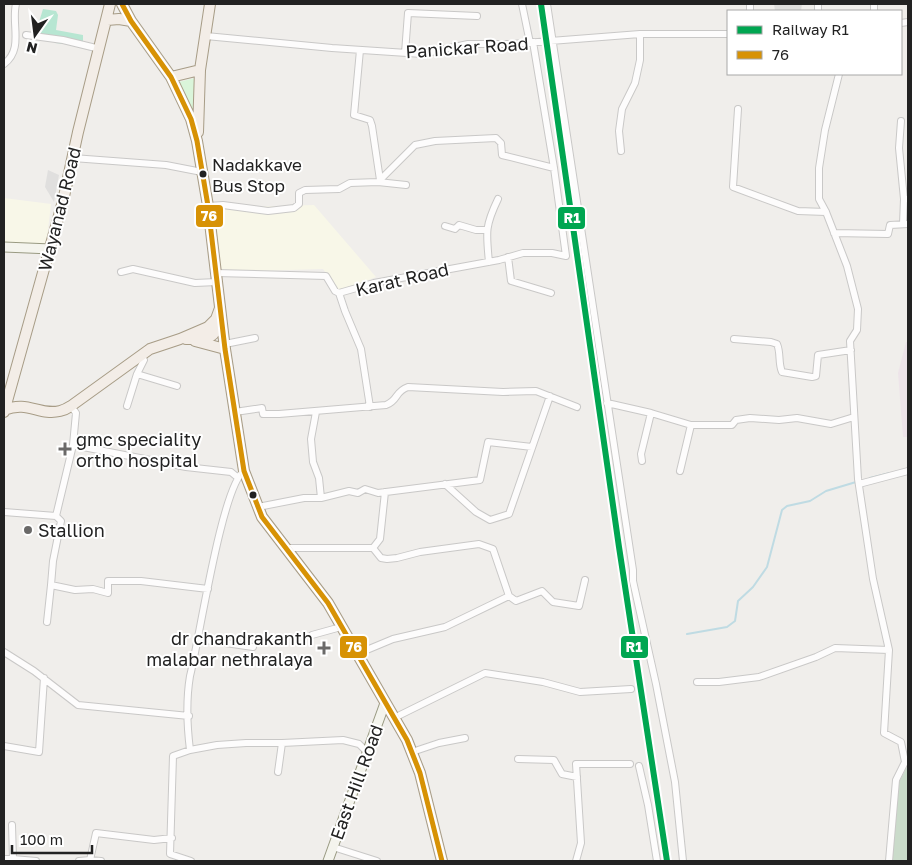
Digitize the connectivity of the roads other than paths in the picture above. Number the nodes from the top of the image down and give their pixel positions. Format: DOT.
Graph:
graph roads {
  1 [pos="16,4"];
  2 [pos="110,4"];
  3 [pos="124,4"];
  4 [pos="210,4"];
  5 [pos="522,4"];
  6 [pos="547,4"];
  7 [pos="477,16"];
  8 [pos="107,20"];
  9 [pos="131,21"];
  10 [pos="640,34"];
  11 [pos="727,34"];
  12 [pos="26,35"];
  13 [pos="206,36"];
  14 [pos="554,41"];
  15 [pos="532,42"];
  16 [pos="100,49"];
  17 [pos="360,50"];
  18 [pos="405,53"];
  19 [pos="4,64"];
  20 [pos="200,70"];
  21 [pos="839,75"];
  22 [pos="171,77"];
  23 [pos="738,109"];
  24 [pos="901,121"];
  25 [pos="197,140"];
  26 [pos="621,151"];
  27 [pos="73,158"];
  28 [pos="554,168"];
  29 [pos="202,172"];
  30 [pos="379,181"];
  31 [pos="406,185"];
  32 [pos="498,199"];
  33 [pos="906,199"];
  34 [pos="208,206"];
  35 [pos="826,212"];
  36 [pos="906,224"];
  37 [pos="445,226"];
  38 [pos="487,230"];
  39 [pos="834,233"];
  40 [pos="4,247"];
  41 [pos="51,249"];
  42 [pos="508,257"];
  43 [pos="489,262"];
  44 [pos="121,272"];
  45 [pos="216,277"];
  46 [pos="551,292"];
  47 [pos="339,294"];
  48 [pos="220,312"];
  49 [pos="255,338"];
  50 [pos="180,339"];
  51 [pos="734,339"];
  52 [pos="225,347"];
  53 [pos="851,350"];
  54 [pos="142,355"];
  55 [pos="137,374"];
  56 [pos="177,386"];
  57 [pos="9,390"];
  58 [pos="550,396"];
  59 [pos="607,403"];
  60 [pos="18,405"];
  61 [pos="71,406"];
  62 [pos="127,406"];
  63 [pos="4,407"];
  64 [pos="370,407"];
  65 [pos="577,407"];
  66 [pos="235,412"];
  67 [pos="316,412"];
  68 [pos="651,413"];
  69 [pos="854,417"];
  70 [pos="691,425"];
  71 [pos="73,445"];
  72 [pos="532,447"];
  73 [pos="642,461"];
  74 [pos="680,471"];
  75 [pos="908,471"];
  76 [pos="241,474"];
  77 [pos="444,484"];
  78 [pos="859,484"];
  79 [pos="385,492"];
  80 [pos="321,498"];
  81 [pos="258,507"];
  82 [pos="4,512"];
  83 [pos="56,516"];
  84 [pos="286,548"];
  85 [pos="373,548"];
  86 [pos="584,580"];
  87 [pos="51,585"];
  88 [pos="208,589"];
  89 [pos="509,596"];
  90 [pos="47,622"];
  91 [pos="341,627"];
  92 [pos="312,635"];
  93 [pos="198,639"];
  94 [pos="253,647"];
  95 [pos="889,650"];
  96 [pos="4,652"];
  97 [pos="357,654"];
  98 [pos="44,678"];
  99 [pos="697,682"];
  100 [pos="632,690"];
  101 [pos="385,703"];
  102 [pos="189,716"];
  103 [pos="394,718"];
  104 [pos="465,738"];
  105 [pos="282,743"];
  106 [pos="4,746"];
  107 [pos="190,750"];
  108 [pos="367,752"];
  109 [pos="412,752"];
  110 [pos="518,759"];
  111 [pos="907,762"];
  112 [pos="630,764"];
  113 [pos="639,766"];
  114 [pos="278,772"];
  115 [pos="577,777"];
  116 [pos="12,825"];
  117 [pos="172,838"];
  118 [pos="333,847"];
  119 [pos="170,858"];
  120 [pos="4,859"];
  121 [pos="13,859"];
  122 [pos="90,860"];
  123 [pos="36,861"];
  124 [pos="79,861"];
  125 [pos="101,861"];
  126 [pos="191,861"];
  127 [pos="328,861"];
  128 [pos="377,861"];
  129 [pos="442,861"];
  130 [pos="576,861"];
  131 [pos="657,861"];
  132 [pos="683,861"];
  133 [pos="889,861"];
  1 -- 19 [label="street"];
  2 -- 8 [label="main road, Wayanad Road"];
  3 -- 9 [label="main road"];
  4 -- 13 [label="main road"];
  5 -- 15 [label="street"];
  6 -- 14 [label="street"];
  7 -- 18 [label="street"];
  8 -- 9 [label="main road"];
  8 -- 16 [label="main road, Wayanad Road"];
  9 -- 22 [label="main road"];
  10 -- 11 [label="street, Panickar Road"];
  10 -- 14 [label="street, Panickar Road"];
  10 -- 26 [label="street"];
  12 -- 16 [label="street"];
  13 -- 17 [label="street, Panickar Road"];
  13 -- 20 [label="main road"];
  14 -- 15 [label="street, Panickar Road"];
  14 -- 59 [label="street"];
  15 -- 18 [label="street, Panickar Road"];
  15 -- 28 [label="street"];
  16 -- 27 [label="main road, Wayanad Road"];
  17 -- 18 [label="street, Panickar Road"];
  17 -- 30 [label="street"];
  20 -- 22 [label="main road"];
  20 -- 25 [label="main road"];
  21 -- 35 [label="street"];
  22 -- 25 [label="main road"];
  23 -- 35 [label="street"];
  24 -- 33 [label="street"];
  25 -- 29 [label="main road"];
  27 -- 29 [label="street"];
  27 -- 41 [label="main road, Wayanad Road"];
  28 -- 30 [label="street"];
  28 -- 42 [label="street, Karat Road"];
  29 -- 34 [label="main road"];
  30 -- 31 [label="street"];
  30 -- 34 [label="street"];
  32 -- 38 [label="street"];
  33 -- 36 [label="street"];
  34 -- 45 [label="main road"];
  35 -- 39 [label="street"];
  36 -- 39 [label="street"];
  37 -- 38 [label="street"];
  38 -- 43 [label="street"];
  39 -- 53 [label="street"];
  40 -- 41 [label="street"];
  41 -- 57 [label="main road, Wayanad Road"];
  42 -- 43 [label="street, Karat Road"];
  42 -- 46 [label="street"];
  43 -- 47 [label="street, Karat Road"];
  44 -- 45 [label="street"];
  45 -- 47 [label="street, Karat Road"];
  45 -- 48 [label="main road"];
  47 -- 64 [label="street"];
  48 -- 50 [label="main road"];
  48 -- 52 [label="main road"];
  49 -- 52 [label="street"];
  50 -- 52 [label="main road"];
  50 -- 54 [label="main road"];
  51 -- 53 [label="street"];
  52 -- 66 [label="main road"];
  53 -- 69 [label="street"];
  54 -- 55 [label="street"];
  54 -- 61 [label="main road"];
  55 -- 56 [label="street"];
  55 -- 62 [label="street"];
  57 -- 60 [label="main road"];
  57 -- 63 [label="main road, Wayanad Road"];
  58 -- 64 [label="street"];
  58 -- 65 [label="street"];
  58 -- 72 [label="street"];
  59 -- 68 [label="street"];
  59 -- 132 [label="street"];
  60 -- 61 [label="main road"];
  60 -- 63 [label="main road"];
  61 -- 71 [label="street"];
  64 -- 67 [label="street"];
  66 -- 67 [label="street"];
  66 -- 76 [label="main road"];
  67 -- 80 [label="street"];
  68 -- 70 [label="street"];
  68 -- 73 [label="street"];
  69 -- 70 [label="street"];
  69 -- 78 [label="street"];
  70 -- 74 [label="street"];
  71 -- 76 [label="street"];
  71 -- 83 [label="street"];
  72 -- 77 [label="street"];
  72 -- 77 [label="street"];
  75 -- 78 [label="street"];
  76 -- 81 [label="main road"];
  76 -- 88 [label="street"];
  77 -- 79 [label="street"];
  78 -- 95 [label="street"];
  79 -- 80 [label="street"];
  79 -- 85 [label="street"];
  80 -- 81 [label="street"];
  81 -- 84 [label="main road"];
  82 -- 83 [label="street"];
  83 -- 87 [label="street"];
  84 -- 85 [label="street"];
  84 -- 91 [label="main road"];
  85 -- 89 [label="street"];
  86 -- 89 [label="street"];
  87 -- 88 [label="street"];
  87 -- 90 [label="street"];
  88 -- 93 [label="street"];
  89 -- 97 [label="street"];
  91 -- 92 [label="street"];
  91 -- 97 [label="main road"];
  93 -- 94 [label="street"];
  93 -- 102 [label="street"];
  95 -- 99 [label="street"];
  95 -- 111 [label="street"];
  96 -- 98 [label="street"];
  97 -- 101 [label="main road"];
  98 -- 102 [label="street"];
  98 -- 106 [label="street"];
  100 -- 103 [label="street"];
  101 -- 103 [label="main road"];
  101 -- 108 [label="street, East Hill Road"];
  102 -- 107 [label="street"];
  103 -- 109 [label="main road"];
  104 -- 109 [label="street"];
  105 -- 107 [label="street"];
  105 -- 108 [label="street"];
  105 -- 114 [label="street"];
  107 -- 117 [label="street"];
  108 -- 118 [label="street, East Hill Road"];
  109 -- 129 [label="main road"];
  110 -- 115 [label="street"];
  111 -- 133 [label="street"];
  112 -- 115 [label="street"];
  113 -- 131 [label="street"];
  115 -- 130 [label="street"];
  116 -- 121 [label="street"];
  117 -- 119 [label="street"];
  117 -- 122 [label="street"];
  118 -- 127 [label="street, East Hill Road"];
  118 -- 128 [label="street"];
  119 -- 126 [label="street"];
  120 -- 121 [label="street"];
  121 -- 123 [label="street"];
  122 -- 124 [label="street"];
  122 -- 125 [label="street"];
}
